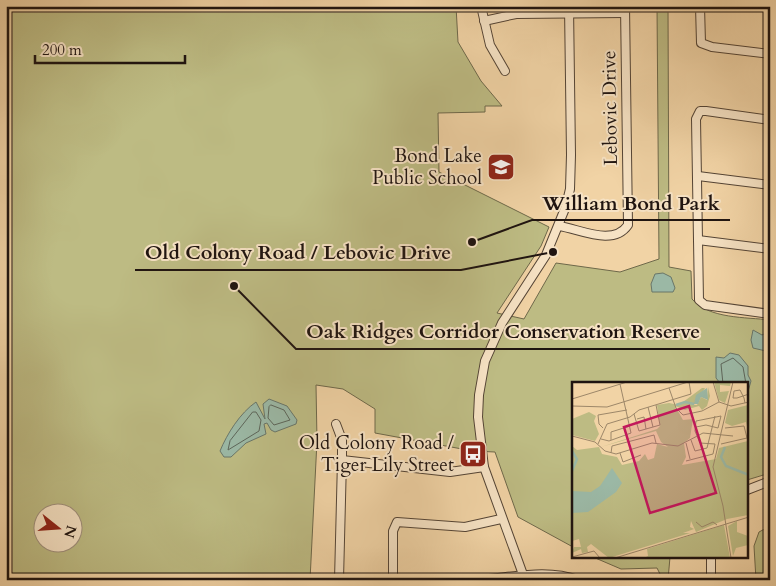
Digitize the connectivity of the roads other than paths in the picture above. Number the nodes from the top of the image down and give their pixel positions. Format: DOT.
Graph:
graph roads {
  1 [pos="481,6"];
  2 [pos="700,6"];
  3 [pos="769,6"];
  4 [pos="569,10"];
  5 [pos="625,10"];
  6 [pos="484,21"];
  7 [pos="769,54"];
  8 [pos="505,71"];
  9 [pos="770,120"];
  10 [pos="698,176"];
  11 [pos="770,185"];
  12 [pos="559,226"];
  13 [pos="698,240"];
  14 [pos="770,249"];
  15 [pos="770,314"];
  16 [pos="336,424"];
  17 [pos="342,460"];
  18 [pos="484,467"];
  19 [pos="770,481"];
  20 [pos="748,490"];
  21 [pos="501,519"];
  22 [pos="712,558"];
  23 [pos="524,578"];
  24 [pos="339,580"];
  25 [pos="393,580"];
  26 [pos="478,580"];
  27 [pos="578,580"];
  28 [pos="711,580"];
  1 -- 6 [label="street"];
  2 -- 7 [label="street"];
  3 -- 7 [label="street"];
  4 -- 5 [label="street"];
  4 -- 6 [label="street"];
  4 -- 12 [label="street"];
  5 -- 12 [label="street, Lebovic Drive"];
  6 -- 8 [label="street"];
  9 -- 10 [label="street"];
  10 -- 11 [label="street"];
  10 -- 13 [label="street"];
  12 -- 18 [label="street"];
  13 -- 14 [label="street"];
  13 -- 15 [label="street"];
  16 -- 17 [label="street"];
  17 -- 18 [label="street"];
  17 -- 24 [label="street"];
  18 -- 21 [label="street"];
  19 -- 20 [label="street"];
  21 -- 23 [label="street"];
  21 -- 25 [label="street"];
  22 -- 28 [label="street"];
  23 -- 26 [label="street"];
  23 -- 27 [label="street"];
}
